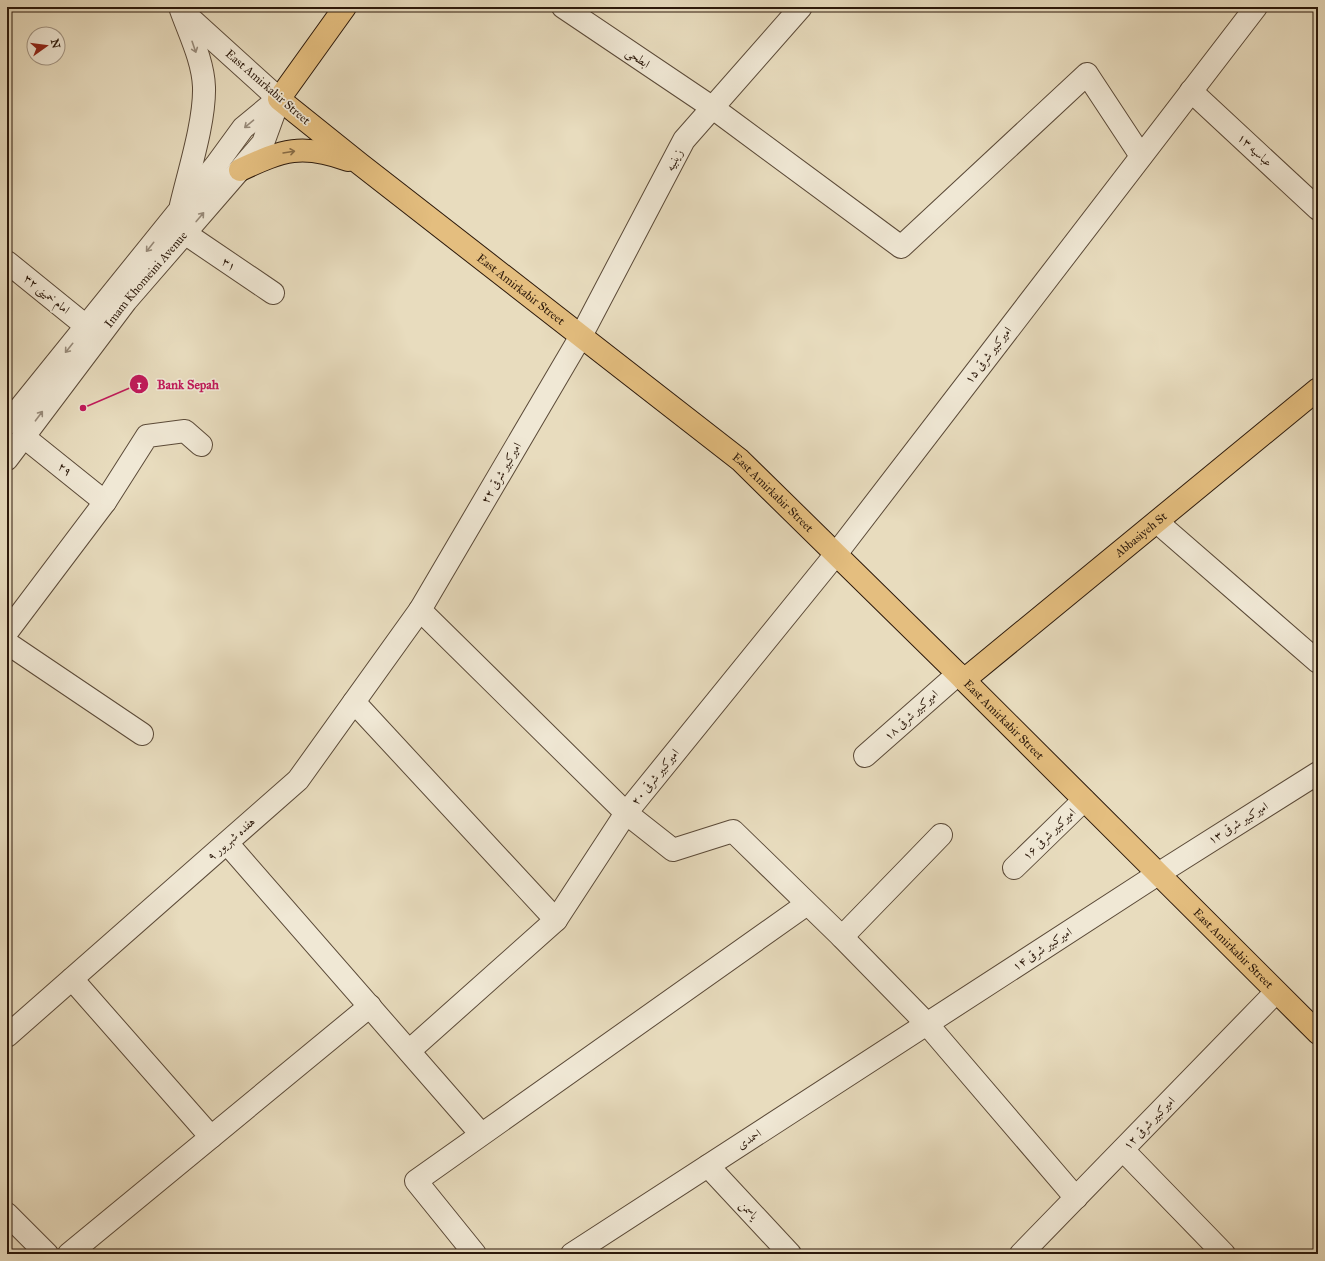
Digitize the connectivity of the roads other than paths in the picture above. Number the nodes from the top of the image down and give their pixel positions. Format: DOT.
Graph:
graph roads {
  1 [pos="344,7"];
  2 [pos="564,7"];
  3 [pos="800,7"];
  4 [pos="1256,7"];
  5 [pos="179,9"];
  6 [pos="1191,91"];
  7 [pos="279,98"];
  8 [pos="713,108"];
  9 [pos="1141,156"];
  10 [pos="360,164"];
  11 [pos="240,170"];
  12 [pos="1318,209"];
  13 [pos="180,210"];
  14 [pos="186,234"];
  15 [pos="7,262"];
  16 [pos="272,293"];
  17 [pos="86,326"];
  18 [pos="581,336"];
  19 [pos="1318,389"];
  20 [pos="13,420"];
  21 [pos="201,445"];
  22 [pos="7,459"];
  23 [pos="105,502"];
  24 [pos="1156,522"];
  25 [pos="836,554"];
  26 [pos="420,610"];
  27 [pos="7,632"];
  28 [pos="7,643"];
  29 [pos="1318,662"];
  30 [pos="961,677"];
  31 [pos="354,702"];
  32 [pos="142,734"];
  33 [pos="865,756"];
  34 [pos="1318,773"];
  35 [pos="1084,800"];
  36 [pos="626,813"];
  37 [pos="942,835"];
  38 [pos="227,843"];
  39 [pos="1014,868"];
  40 [pos="1158,874"];
  41 [pos="807,904"];
  42 [pos="556,920"];
  43 [pos="842,937"];
  44 [pos="72,979"];
  45 [pos="1276,992"];
  46 [pos="370,1006"];
  47 [pos="926,1024"];
  48 [pos="1318,1034"];
  49 [pos="7,1036"];
  50 [pos="409,1051"];
  51 [pos="481,1134"];
  52 [pos="211,1137"];
  53 [pos="1123,1150"];
  54 [pos="708,1166"];
  55 [pos="1076,1198"];
  56 [pos="7,1214"];
  57 [pos="46,1254"];
  58 [pos="68,1254"];
  59 [pos="475,1254"];
  60 [pos="572,1254"];
  61 [pos="790,1254"];
  62 [pos="1021,1254"];
  63 [pos="1224,1254"];
  1 -- 7 [label="main road, Imam Khomeini Avenue"];
  2 -- 8 [label="street, ابطحی"];
  3 -- 8 [label="street, زینبیه"];
  4 -- 6 [label="street, امیرکبیر شرقی ۱۵"];
  5 -- 7 [label="street, East Amirkabir Street"];
  5 -- 13 [label="street, one-way"];
  6 -- 9 [label="street, امیرکبیر شرقی ۱۵"];
  6 -- 12 [label="street, عباسیه ۱۳"];
  7 -- 10 [label="main road, East Amirkabir Street"];
  7 -- 11 [label="street, Imam Khomeini Avenue"];
  7 -- 13 [label="street, Imam Khomeini Avenue, one-way"];
  8 -- 9 [label="street, ابطحی"];
  8 -- 18 [label="street, زینبیه"];
  9 -- 25 [label="street, امیرکبیر شرقی ۱۵"];
  11 -- 10 [label="main road, one-way"];
  10 -- 18 [label="main road, East Amirkabir Street"];
  14 -- 11 [label="street, Imam Khomeini Avenue, one-way"];
  13 -- 17 [label="street, Imam Khomeini Avenue, one-way"];
  14 -- 16 [label="street, ۳۱"];
  20 -- 14 [label="street, Imam Khomeini Avenue, one-way"];
  15 -- 17 [label="street, امام خمینی ۳۲"];
  17 -- 20 [label="street, Imam Khomeini Avenue, one-way"];
  18 -- 25 [label="main road, East Amirkabir Street"];
  18 -- 26 [label="street, امیرکبیر شرقی ۲۲"];
  19 -- 24 [label="main road, Abbasiyeh St"];
  20 -- 22 [label="street, Imam Khomeini Avenue"];
  20 -- 23 [label="street, ۲۹"];
  21 -- 23 [label="street"];
  23 -- 27 [label="street"];
  24 -- 29 [label="street"];
  24 -- 30 [label="main road, Abbasiyeh St"];
  25 -- 30 [label="main road, East Amirkabir Street"];
  25 -- 36 [label="street, امیرکبیر شرقی ۲۰"];
  26 -- 31 [label="street, هفده شهریور ۹"];
  26 -- 36 [label="street, امیرکبیر شرقی ۲۰"];
  28 -- 32 [label="street"];
  30 -- 33 [label="street, امیرکبیر شرقی ۱۸"];
  30 -- 35 [label="main road, East Amirkabir Street"];
  31 -- 38 [label="street, هفده شهریور ۹"];
  31 -- 42 [label="street"];
  34 -- 40 [label="street, امیرکبیر شرقی ۱۳"];
  35 -- 39 [label="street, امیرکبیر شرقی ۱۶"];
  35 -- 40 [label="main road, East Amirkabir Street"];
  36 -- 41 [label="street"];
  36 -- 42 [label="street"];
  37 -- 43 [label="street"];
  38 -- 44 [label="street, هفده شهریور ۹"];
  38 -- 46 [label="street"];
  40 -- 45 [label="main road, East Amirkabir Street"];
  40 -- 47 [label="street, امیرکبیر شرقی ۱۴"];
  41 -- 43 [label="street"];
  41 -- 51 [label="street"];
  42 -- 50 [label="street"];
  43 -- 47 [label="street"];
  44 -- 49 [label="street, هفده شهریور ۹"];
  44 -- 52 [label="street"];
  45 -- 48 [label="main road, East Amirkabir Street"];
  45 -- 53 [label="street, امیرکبیر شرقی ۱۲"];
  46 -- 50 [label="street"];
  46 -- 52 [label="street"];
  47 -- 54 [label="street, احمدی"];
  47 -- 55 [label="street"];
  50 -- 51 [label="street"];
  51 -- 59 [label="street"];
  52 -- 58 [label="street"];
  53 -- 55 [label="street, امیرکبیر شرقی ۱۲"];
  53 -- 63 [label="street"];
  54 -- 60 [label="street, احمدی"];
  54 -- 61 [label="street, یاسمن"];
  55 -- 62 [label="street, امیرکبیر شرقی ۱۲"];
  56 -- 57 [label="street"];
}
